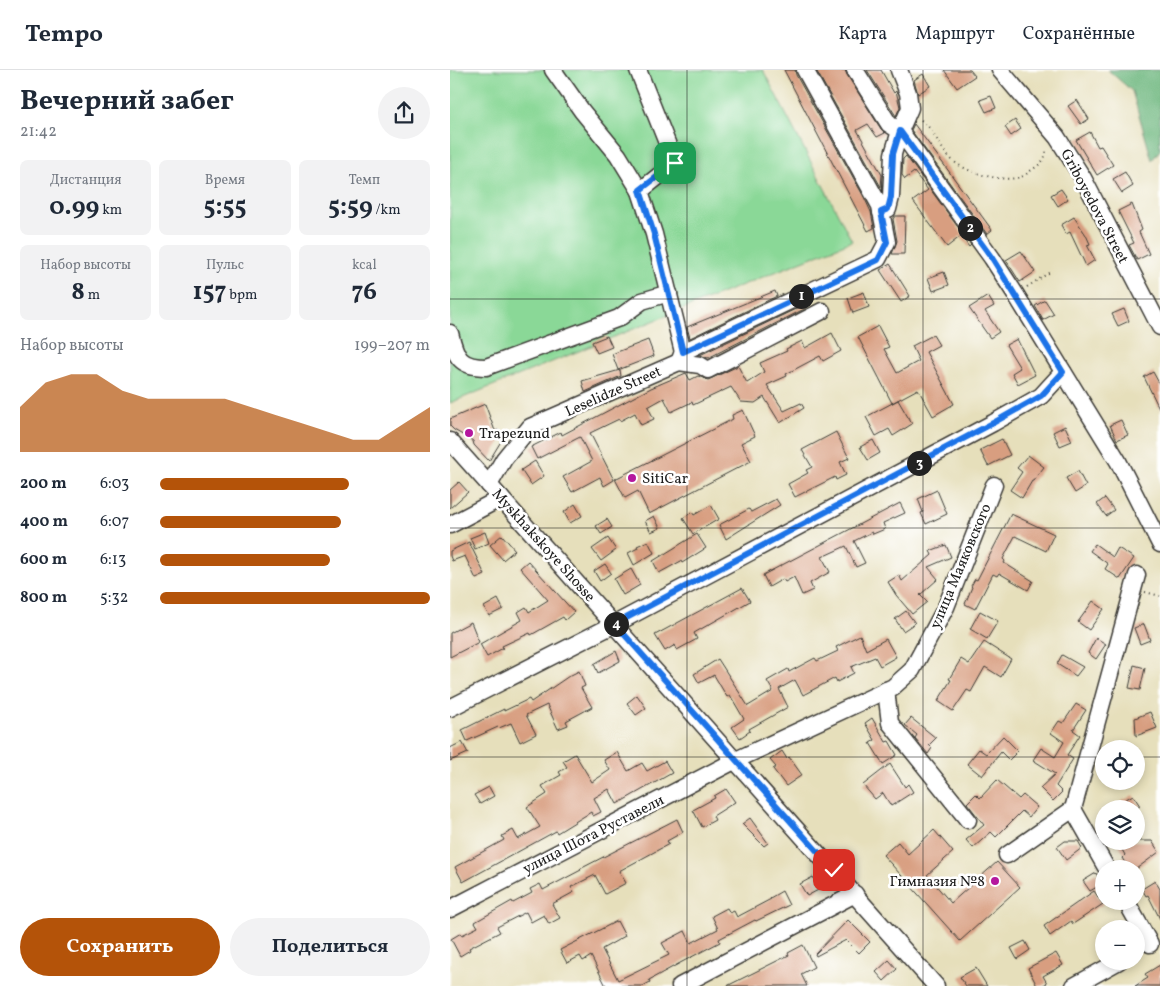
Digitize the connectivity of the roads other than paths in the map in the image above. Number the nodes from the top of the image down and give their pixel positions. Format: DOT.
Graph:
graph roads {
  1 [pos="553,70"];
  2 [pos="638,70"];
  3 [pos="805,70"];
  4 [pos="855,70"];
  5 [pos="899,70"];
  6 [pos="1000,70"];
  7 [pos="900,131"];
  8 [pos="640,190"];
  9 [pos="881,212"];
  10 [pos="669,293"];
  11 [pos="822,311"];
  12 [pos="1160,327"];
  13 [pos="450,333"];
  14 [pos="681,357"];
  15 [pos="1063,372"];
  16 [pos="450,441"];
  17 [pos="490,485"];
  18 [pos="994,485"];
  19 [pos="501,498"];
  20 [pos="450,524"];
  21 [pos="1160,544"];
  22 [pos="1137,575"];
  23 [pos="615,624"];
  24 [pos="886,690"];
  25 [pos="450,708"];
  26 [pos="736,760"];
  27 [pos="1073,809"];
  28 [pos="968,820"];
  29 [pos="1006,855"];
  30 [pos="1103,860"];
  31 [pos="855,894"];
  32 [pos="450,909"];
  33 [pos="1131,910"];
  34 [pos="1149,945"];
  35 [pos="1103,970"];
  36 [pos="680,986"];
  37 [pos="936,986"];
  38 [pos="1074,986"];
  1 -- 8 [label="street"];
  2 -- 8 [label="street"];
  3 -- 9 [label="street, Leselidze Street"];
  4 -- 7 [label="street"];
  5 -- 7 [label="street"];
  6 -- 12 [label="street, Griboyedova Street"];
  7 -- 9 [label="street"];
  7 -- 15 [label="street"];
  8 -- 10 [label="street"];
  9 -- 14 [label="street, Leselidze Street"];
  10 -- 13 [label="street"];
  10 -- 14 [label="street"];
  11 -- 14 [label="street"];
  14 -- 17 [label="street, Leselidze Street"];
  15 -- 21 [label="street"];
  15 -- 23 [label="street"];
  16 -- 17 [label="street, Myskhakskoye Shosse"];
  17 -- 19 [label="street, Myskhakskoye Shosse"];
  18 -- 24 [label="street, улица Маяковского"];
  19 -- 20 [label="street"];
  19 -- 23 [label="street, Myskhakskoye Shosse"];
  22 -- 27 [label="street"];
  23 -- 25 [label="street"];
  23 -- 26 [label="street, Myskhakskoye Shosse"];
  24 -- 26 [label="street, улица Маяковского"];
  24 -- 28 [label="street"];
  26 -- 31 [label="street, Myskhakskoye Shosse"];
  26 -- 32 [label="street, улица Шота Руставели"];
  27 -- 29 [label="street"];
  27 -- 30 [label="street"];
  31 -- 36 [label="street"];
  31 -- 37 [label="street, Myskhakskoye Shosse"];
  33 -- 34 [label="street"];
  35 -- 38 [label="street"];
}
